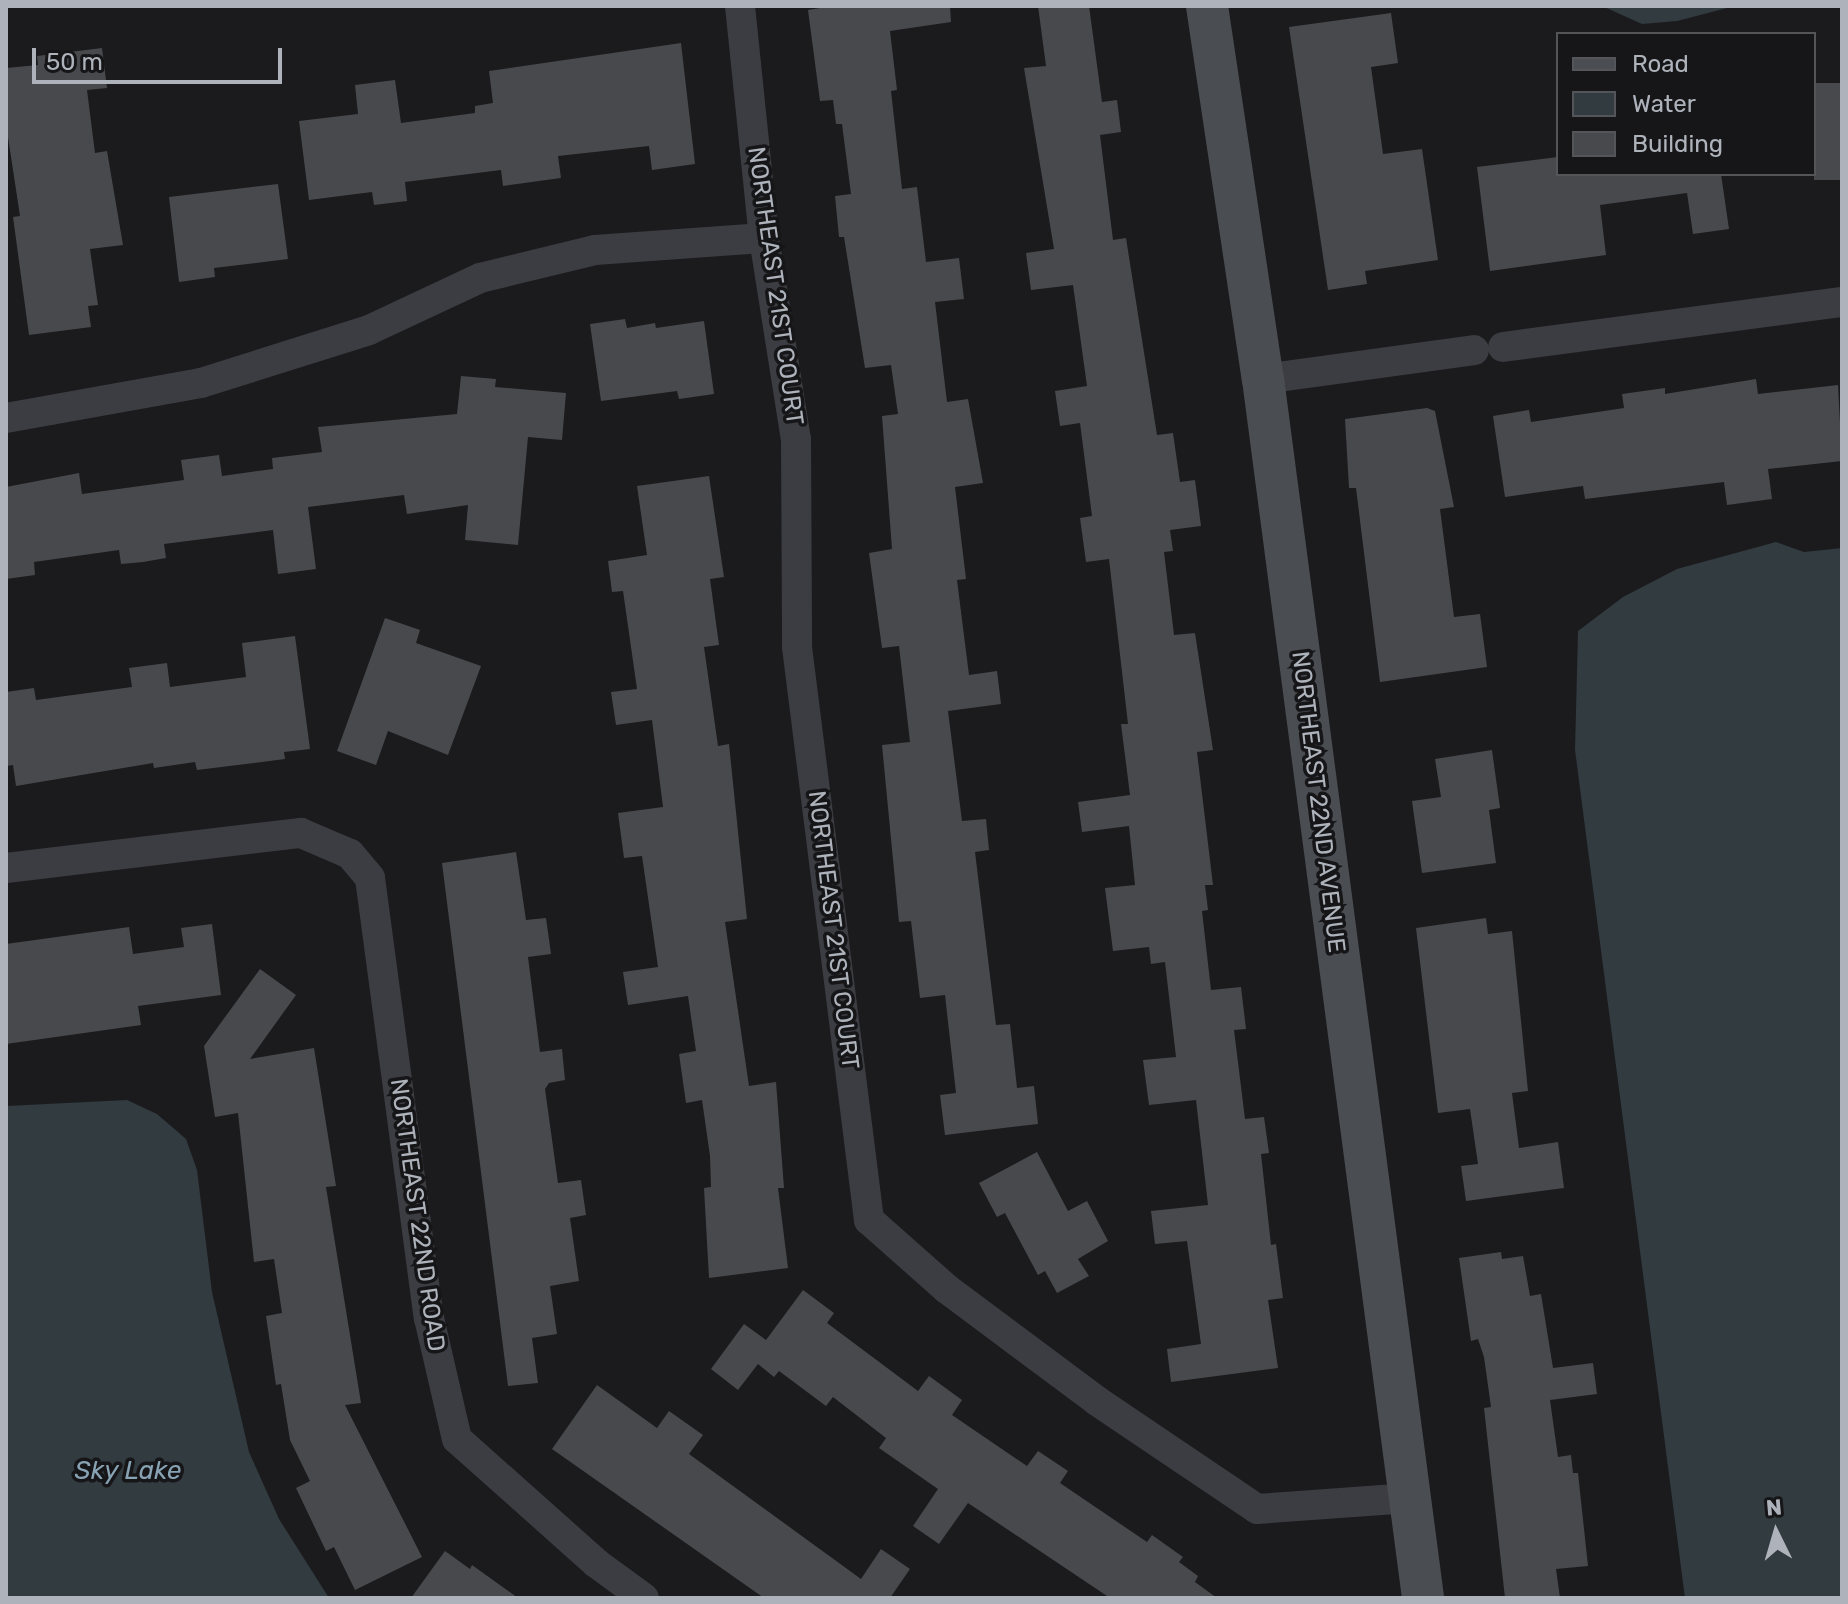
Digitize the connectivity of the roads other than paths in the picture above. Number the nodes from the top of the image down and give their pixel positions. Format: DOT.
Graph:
graph roads {
  1 [pos="740,6"];
  2 [pos="1207,6"];
  3 [pos="764,238"];
  4 [pos="1842,302"];
  5 [pos="1263,379"];
  6 [pos="6,418"];
  7 [pos="6,868"];
  8 [pos="1410,1498"];
  9 [pos="644,1598"];
  10 [pos="1423,1598"];
  1 -- 3 [label="street, NORTHEAST 21ST COURT"];
  2 -- 5 [label="street, NORTHEAST 22ND AVENUE"];
  3 -- 6 [label="street"];
  3 -- 8 [label="street, NORTHEAST 21ST COURT"];
  4 -- 5 [label="street"];
  5 -- 8 [label="street, NORTHEAST 22ND AVENUE"];
  7 -- 9 [label="street, NORTHEAST 22ND ROAD"];
  8 -- 10 [label="street, NORTHEAST 22ND AVENUE"];
}
